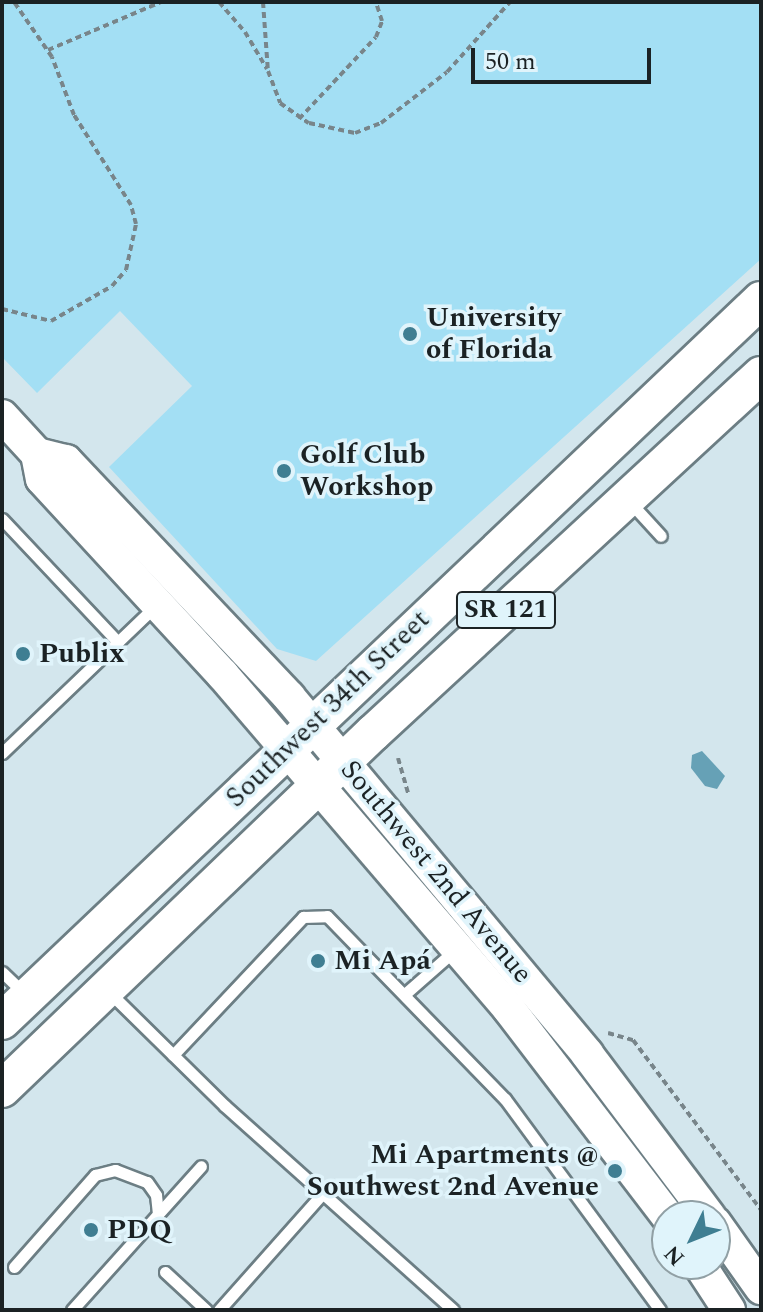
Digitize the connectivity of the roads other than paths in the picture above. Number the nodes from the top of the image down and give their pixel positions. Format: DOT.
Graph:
graph roads {
  1 [pos="761,300"];
  2 [pos="761,375"];
  3 [pos="2,416"];
  4 [pos="37,454"];
  5 [pos="627,499"];
  6 [pos="2,519"];
  7 [pos="661,536"];
  8 [pos="157,605"];
  9 [pos="118,642"];
  10 [pos="312,724"];
  11 [pos="285,749"];
  12 [pos="2,753"];
  13 [pos="344,761"];
  14 [pos="317,786"];
  15 [pos="456,949"];
  16 [pos="2,972"];
  17 [pos="106,989"];
  18 [pos="406,993"];
  19 [pos="15,1009"];
  20 [pos="173,1055"];
  21 [pos="2,1089"];
  22 [pos="201,1166"];
  23 [pos="323,1193"];
  24 [pos="655,1200"];
  25 [pos="697,1200"];
  26 [pos="158,1213"];
  27 [pos="731,1246"];
  28 [pos="14,1267"];
  29 [pos="165,1272"];
  30 [pos="709,1280"];
  31 [pos="761,1288"];
  32 [pos="72,1310"];
  33 [pos="206,1310"];
  34 [pos="219,1310"];
  35 [pos="453,1310"];
  36 [pos="660,1310"];
  37 [pos="729,1310"];
  1 -- 10 [label="main road, Southwest 34th Street / SR 121"];
  2 -- 5 [label="main road, Southwest 34th Street / SR 121"];
  3 -- 4 [label="main road, Southwest 2nd Avenue"];
  4 -- 8 [label="main road, Southwest 2nd Avenue"];
  4 -- 10 [label="main road, Southwest 2nd Avenue"];
  5 -- 7 [label="lane"];
  5 -- 13 [label="main road, Southwest 34th Street / SR 121"];
  6 -- 9 [label="lane"];
  8 -- 9 [label="lane"];
  8 -- 11 [label="main road, Southwest 2nd Avenue"];
  9 -- 12 [label="lane"];
  10 -- 11 [label="main road, Southwest 34th Street / SR 121"];
  10 -- 13 [label="main road, Southwest 2nd Avenue"];
  11 -- 14 [label="main road, Southwest 2nd Avenue"];
  11 -- 19 [label="main road, Southwest 34th Street / SR 121"];
  13 -- 14 [label="main road, Southwest 34th Street / SR 121"];
  13 -- 25 [label="main road, Southwest 2nd Avenue"];
  14 -- 15 [label="main road, Southwest 2nd Avenue"];
  14 -- 17 [label="main road, Southwest 34th Street / SR 121"];
  15 -- 18 [label="lane"];
  15 -- 24 [label="main road, Southwest 2nd Avenue"];
  16 -- 19 [label="lane"];
  17 -- 20 [label="lane"];
  17 -- 21 [label="main road, Southwest 34th Street / SR 121"];
  18 -- 20 [label="lane"];
  18 -- 36 [label="lane"];
  20 -- 23 [label="lane"];
  22 -- 26 [label="lane"];
  23 -- 34 [label="lane"];
  23 -- 35 [label="lane"];
  26 -- 28 [label="lane"];
  26 -- 32 [label="lane"];
  27 -- 31 [label="main road"];
  29 -- 33 [label="lane"];
  30 -- 37 [label="main road"];
}
